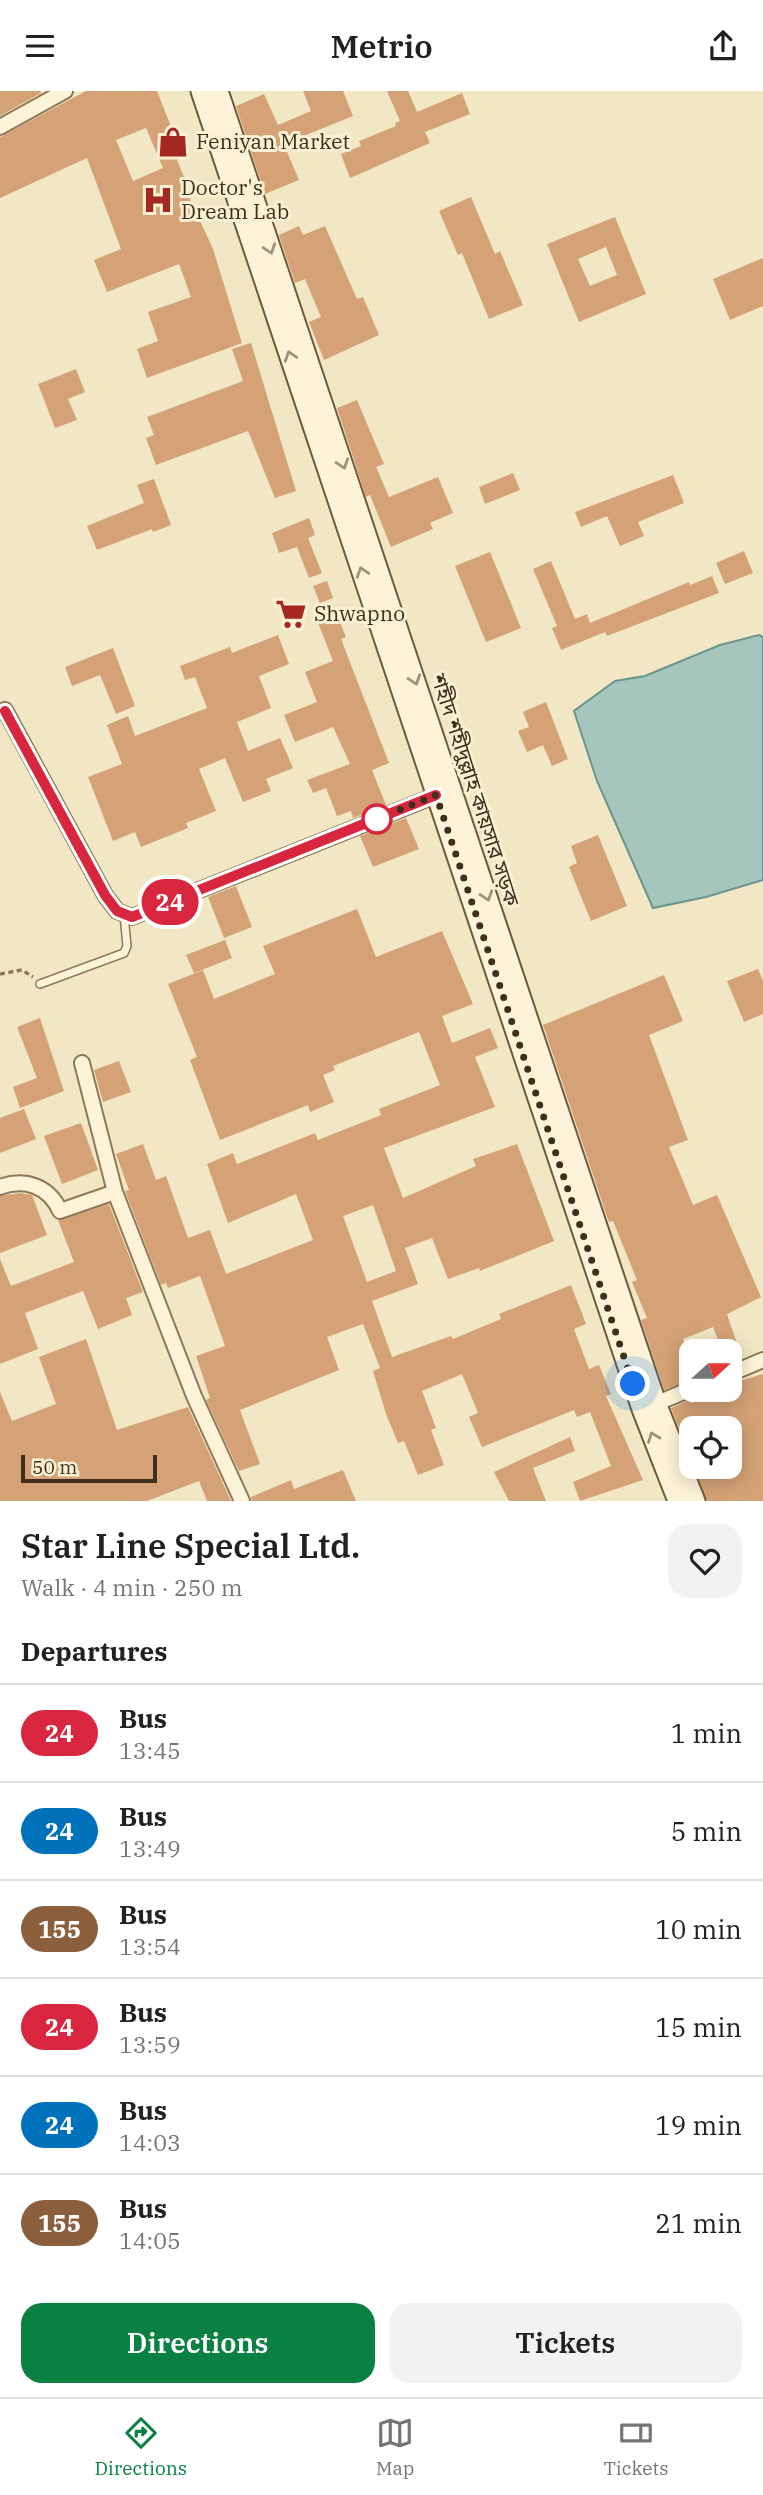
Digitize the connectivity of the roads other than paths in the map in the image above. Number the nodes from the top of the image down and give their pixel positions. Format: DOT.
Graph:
graph roads {
  1 [pos="65,91"];
  2 [pos="201,91"];
  3 [pos="218,91"];
  4 [pos="0,127"];
  5 [pos="5,711"];
  6 [pos="436,795"];
  7 [pos="123,913"];
  8 [pos="40,984"];
  9 [pos="82,1063"];
  10 [pos="0,1187"];
  11 [pos="115,1192"];
  12 [pos="763,1360"];
  13 [pos="742,1369"];
  14 [pos="679,1394"];
  15 [pos="649,1406"];
  16 [pos="242,1501"];
  17 [pos="678,1501"];
  18 [pos="695,1501"];
  1 -- 4 [label="street"];
  6 -- 2 [label="main road, শহীদ শহীদুল্লাহ কায়সার সড়ক, one-way"];
  3 -- 15 [label="main road, শহীদ শহীদুল্লাহ কায়সার সড়ক, one-way"];
  5 -- 7 [label="street"];
  6 -- 7 [label="street"];
  6 -- 15 [label="main road, শহীদ শহীদুল্লাহ কায়সার সড়ক"];
  7 -- 8 [label="lane"];
  9 -- 11 [label="street"];
  10 -- 11 [label="street"];
  11 -- 16 [label="street"];
  12 -- 13 [label="street"];
  14 -- 15 [label="street"];
  17 -- 15 [label="main road, শহীদ শহীদুল্লাহ কায়সার সড়ক, one-way"];
  15 -- 18 [label="main road, শহীদ শহীদুল্লাহ কায়সার সড়ক"];
}
